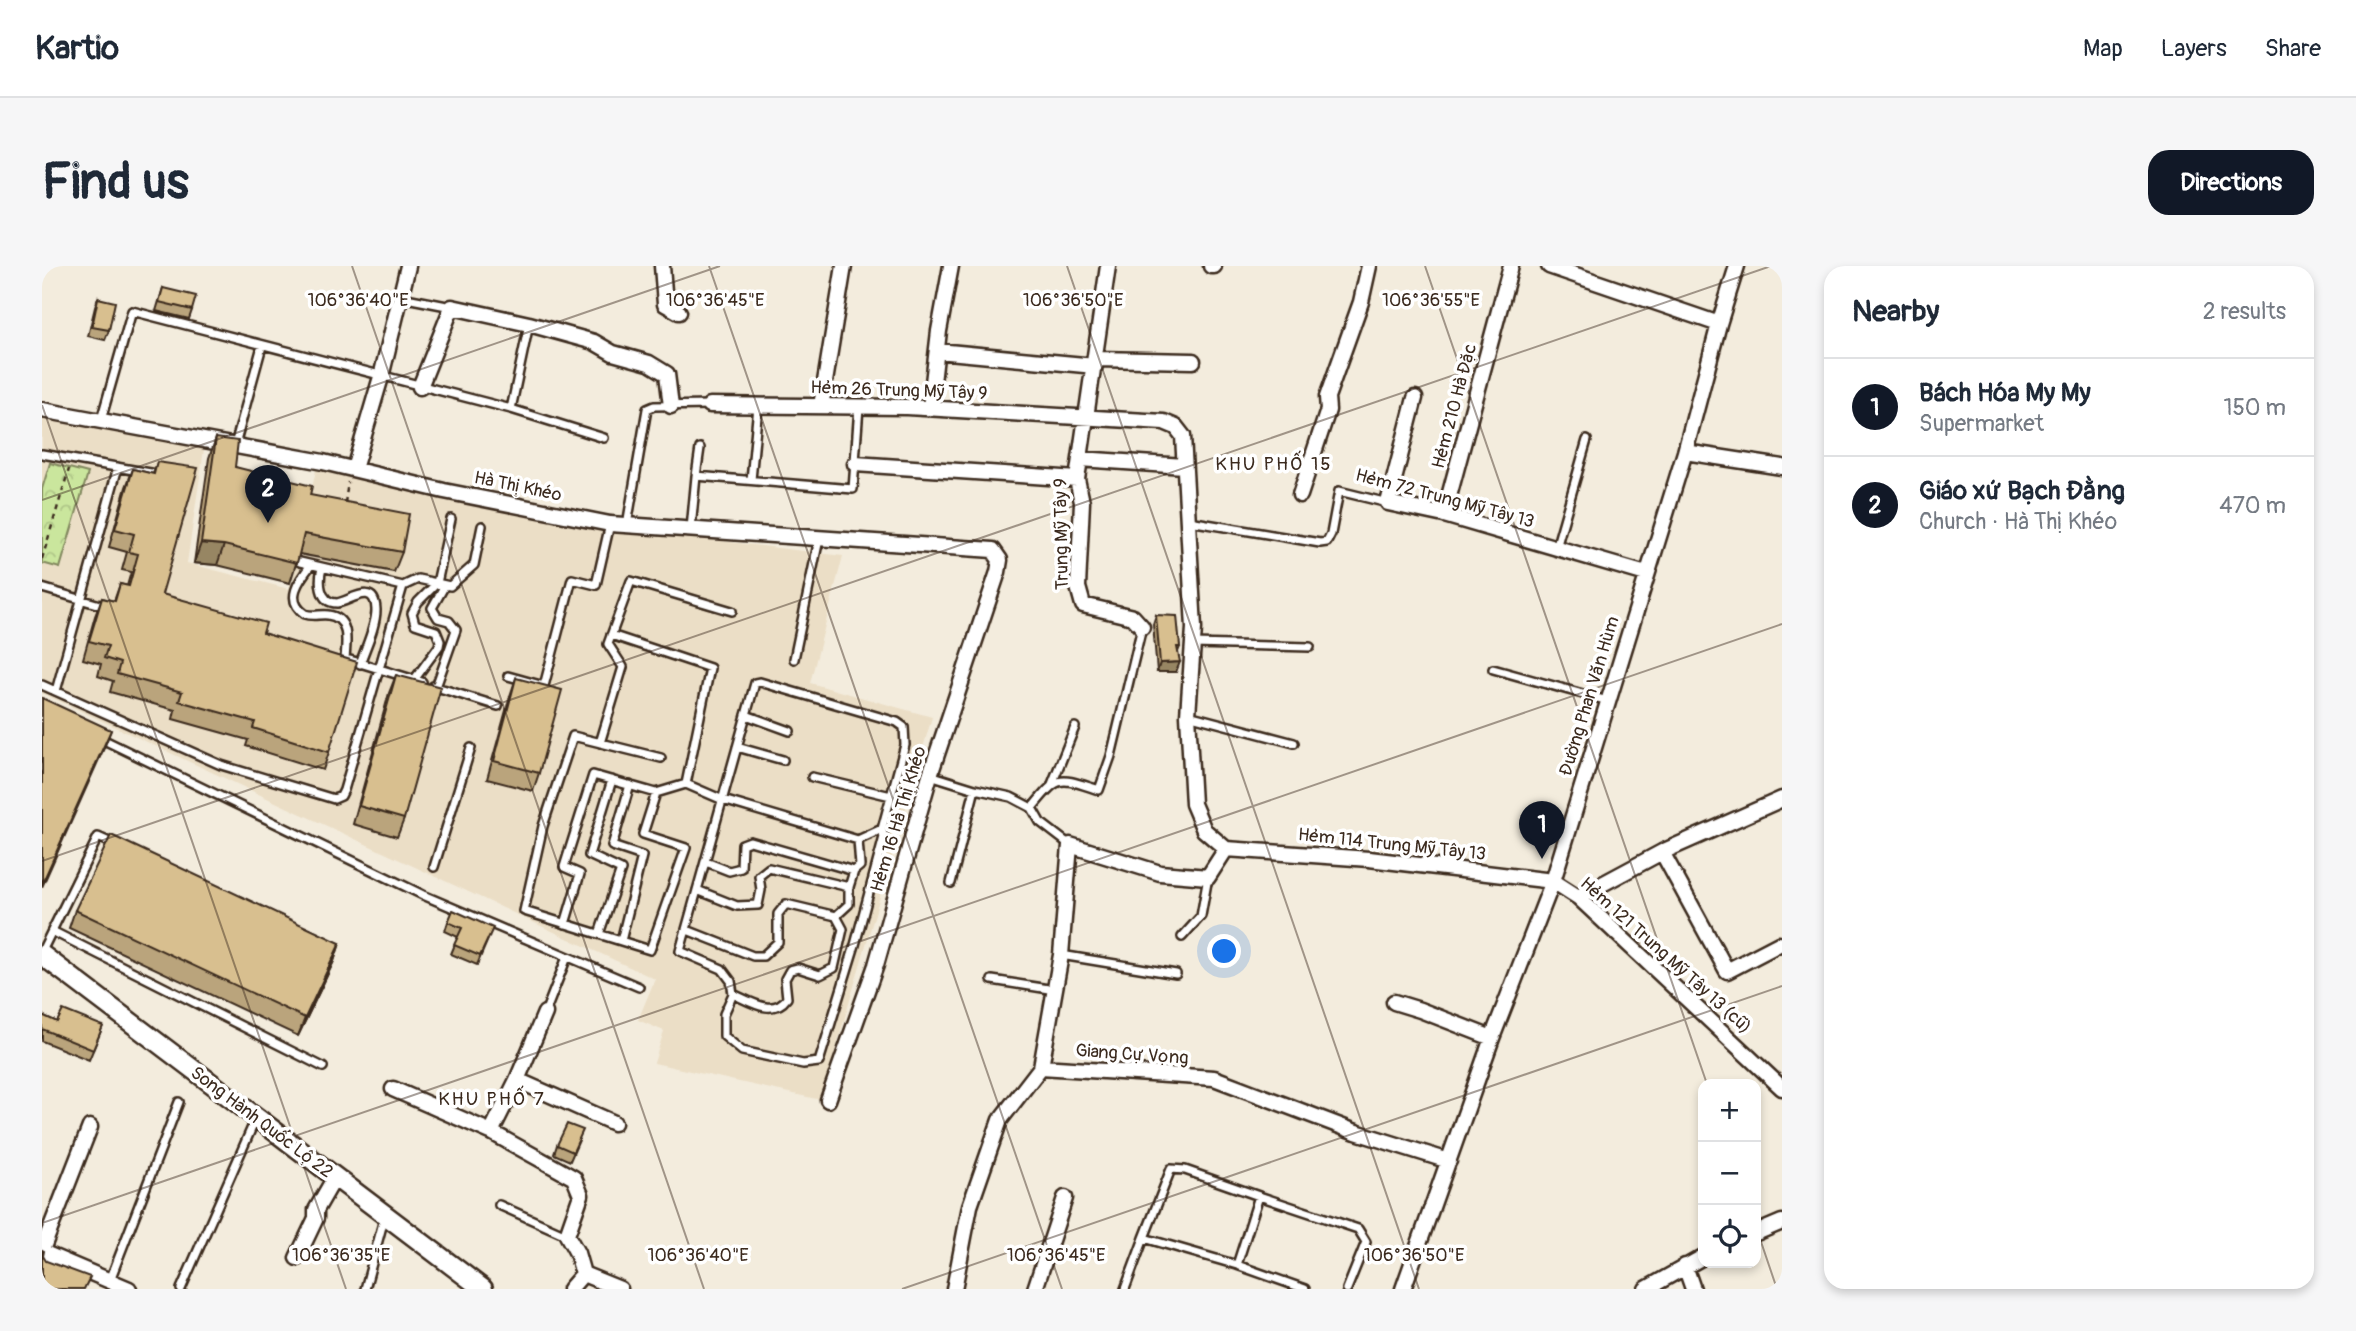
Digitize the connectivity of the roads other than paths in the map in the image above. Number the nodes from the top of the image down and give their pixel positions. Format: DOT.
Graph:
graph roads {
  1 [pos="408,266"];
  2 [pos="662,266"];
  3 [pos="844,266"];
  4 [pos="951,266"];
  5 [pos="1108,266"];
  6 [pos="1369,266"];
  7 [pos="1511,266"];
  8 [pos="1549,266"];
  9 [pos="1737,266"];
  10 [pos="401,297"];
  11 [pos="452,307"];
  12 [pos="680,312"];
  13 [pos="529,324"];
  14 [pos="1719,324"];
  15 [pos="262,346"];
  16 [pos="938,351"];
  17 [pos="1193,361"];
  18 [pos="1095,363"];
  19 [pos="381,377"];
  20 [pos="420,387"];
  21 [pos="1415,398"];
  22 [pos="710,405"];
  23 [pos="671,406"];
  24 [pos="758,406"];
  25 [pos="821,406"];
  26 [pos="859,407"];
  27 [pos="930,408"];
  28 [pos="511,409"];
  29 [pos="42,410"];
  30 [pos="1086,418"];
  31 [pos="101,420"];
  32 [pos="604,438"];
  33 [pos="1587,440"];
  34 [pos="235,445"];
  35 [pos="700,448"];
  36 [pos="1685,452"];
  37 [pos="42,454"];
  38 [pos="1080,459"];
  39 [pos="855,464"];
  40 [pos="1184,466"];
  41 [pos="118,467"];
  42 [pos="1782,467"];
  43 [pos="352,469"];
  44 [pos="696,476"];
  45 [pos="176,478"];
  46 [pos="1076,479"];
  47 [pos="751,480"];
  48 [pos="1300,495"];
  49 [pos="1388,503"];
  50 [pos="1444,515"];
  51 [pos="451,519"];
  52 [pos="1189,521"];
  53 [pos="610,524"];
  54 [pos="627,525"];
  55 [pos="482,526"];
  56 [pos="691,530"];
  57 [pos="819,539"];
  58 [pos="1556,548"];
  59 [pos="993,550"];
  60 [pos="300,562"];
  61 [pos="311,565"];
  62 [pos="323,568"];
  63 [pos="1646,574"];
  64 [pos="441,584"];
  65 [pos="403,586"];
  66 [pos="42,588"];
  67 [pos="81,600"];
  68 [pos="107,607"];
  69 [pos="732,611"];
  70 [pos="1142,627"];
  71 [pos="611,635"];
  72 [pos="1194,644"];
  73 [pos="1310,647"];
  74 [pos="332,655"];
  75 [pos="345,659"];
  76 [pos="794,659"];
  77 [pos="360,664"];
  78 [pos="380,669"];
  79 [pos="1493,669"];
  80 [pos="508,676"];
  81 [pos="414,680"];
  82 [pos="42,685"];
  83 [pos="436,687"];
  84 [pos="56,691"];
  85 [pos="1608,701"];
  86 [pos="498,706"];
  87 [pos="746,715"];
  88 [pos="1188,715"];
  89 [pos="1075,727"];
  90 [pos="790,731"];
  91 [pos="93,735"];
  92 [pos="600,743"];
  93 [pos="1294,743"];
  94 [pos="737,747"];
  95 [pos="471,748"];
  96 [pos="661,758"];
  97 [pos="783,761"];
  98 [pos="930,775"];
  99 [pos="812,777"];
  100 [pos="612,780"];
  101 [pos="686,784"];
  102 [pos="1052,784"];
  103 [pos="630,785"];
  104 [pos="975,789"];
  105 [pos="656,793"];
  106 [pos="891,796"];
  107 [pos="1782,799"];
  108 [pos="723,800"];
  109 [pos="1032,808"];
  110 [pos="882,829"];
  111 [pos="858,840"];
  112 [pos="1070,845"];
  113 [pos="124,849"];
  114 [pos="1226,849"];
  115 [pos="1662,852"];
  116 [pos="706,862"];
  117 [pos="434,867"];
  118 [pos="854,871"];
  119 [pos="1208,877"];
  120 [pos="1553,881"];
  121 [pos="951,883"];
  122 [pos="849,887"];
  123 [pos="697,890"];
  124 [pos="1578,897"];
  125 [pos="836,916"];
  126 [pos="565,924"];
  127 [pos="687,930"];
  128 [pos="52,931"];
  129 [pos="599,934"];
  130 [pos="1182,937"];
  131 [pos="621,941"];
  132 [pos="1779,944"];
  133 [pos="42,953"];
  134 [pos="1061,955"];
  135 [pos="567,957"];
  136 [pos="1176,974"];
  137 [pos="992,980"];
  138 [pos="639,987"];
  139 [pos="1055,990"];
  140 [pos="733,993"];
  141 [pos="1394,1002"];
  142 [pos="545,1013"];
  143 [pos="1492,1038"];
  144 [pos="323,1067"];
  145 [pos="1041,1067"];
  146 [pos="517,1080"];
  147 [pos="1782,1088"];
  148 [pos="393,1089"];
  149 [pos="828,1100"];
  150 [pos="179,1102"];
  151 [pos="257,1118"];
  152 [pos="614,1123"];
  153 [pos="90,1127"];
  154 [pos="491,1132"];
  155 [pos="1449,1161"];
  156 [pos="335,1177"];
  157 [pos="1259,1196"];
  158 [pos="1065,1198"];
  159 [pos="499,1205"];
  160 [pos="385,1215"];
  161 [pos="1782,1222"];
  162 [pos="1761,1231"];
  163 [pos="567,1236"];
  164 [pos="1144,1238"];
  165 [pos="42,1251"];
  166 [pos="298,1258"];
  167 [pos="1698,1260"];
  168 [pos="1237,1265"];
  169 [pos="1685,1266"];
  170 [pos="583,1274"];
  171 [pos="120,1286"];
  172 [pos="477,1287"];
  173 [pos="181,1289"];
  174 [pos="365,1289"];
  175 [pos="570,1289"];
  176 [pos="620,1289"];
  177 [pos="954,1289"];
  178 [pos="1035,1289"];
  179 [pos="1125,1289"];
  180 [pos="1305,1289"];
  181 [pos="1347,1289"];
  182 [pos="1403,1289"];
  183 [pos="1646,1289"];
  184 [pos="1693,1289"];
  1 -- 10 [label="street"];
  2 -- 12 [label="street"];
  3 -- 25 [label="street"];
  4 -- 16 [label="street"];
  5 -- 18 [label="street, Trung Mỹ Tây 9"];
  6 -- 48 [label="street"];
  7 -- 50 [label="street, Hẻm 210 Hà Đặc"];
  8 -- 14 [label="street"];
  9 -- 14 [label="street, Đường Phan Văn Hùm"];
  10 -- 11 [label="lane"];
  10 -- 19 [label="street"];
  11 -- 13 [label="street"];
  11 -- 20 [label="street"];
  13 -- 23 [label="street"];
  13 -- 28 [label="lane"];
  14 -- 36 [label="street, Đường Phan Văn Hùm"];
  15 -- 19 [label="lane"];
  15 -- 31 [label="lane"];
  15 -- 34 [label="lane"];
  16 -- 18 [label="street"];
  16 -- 27 [label="street"];
  17 -- 18 [label="street"];
  18 -- 30 [label="street, Trung Mỹ Tây 9"];
  19 -- 20 [label="lane"];
  19 -- 43 [label="street"];
  20 -- 28 [label="lane"];
  21 -- 49 [label="street"];
  22 -- 23 [label="lane"];
  22 -- 24 [label="street, Hẻm 26 Trung Mỹ Tây 9"];
  23 -- 54 [label="lane"];
  24 -- 25 [label="street, Hẻm 26 Trung Mỹ Tây 9"];
  24 -- 47 [label="lane"];
  25 -- 26 [label="street, Hẻm 26 Trung Mỹ Tây 9"];
  26 -- 27 [label="street, Hẻm 26 Trung Mỹ Tây 9"];
  26 -- 39 [label="lane"];
  27 -- 30 [label="street, Hẻm 26 Trung Mỹ Tây 9"];
  28 -- 32 [label="lane"];
  29 -- 31 [label="street, Hà Thị Khéo"];
  30 -- 38 [label="street, Trung Mỹ Tây 9"];
  30 -- 40 [label="street, Hẻm 26 Trung Mỹ Tây 9"];
  31 -- 34 [label="street, Hà Thị Khéo"];
  33 -- 58 [label="lane"];
  34 -- 43 [label="street, Hà Thị Khéo"];
  35 -- 44 [label="lane"];
  36 -- 42 [label="street"];
  36 -- 63 [label="street, Đường Phan Văn Hùm"];
  37 -- 41 [label="lane"];
  38 -- 40 [label="street"];
  38 -- 46 [label="street, Trung Mỹ Tây 9"];
  39 -- 46 [label="street"];
  39 -- 47 [label="lane"];
  40 -- 52 [label="street"];
  41 -- 45 [label="lane"];
  41 -- 67 [label="lane"];
  43 -- 53 [label="street, Hà Thị Khéo"];
  44 -- 47 [label="lane"];
  44 -- 56 [label="lane"];
  46 -- 70 [label="street, Trung Mỹ Tây 9"];
  49 -- 50 [label="street, Hẻm 72 Trung Mỹ Tây 13"];
  49 -- 52 [label="lane, Hẻm 72 Trung Mỹ Tây 13"];
  50 -- 58 [label="street, Hẻm 72 Trung Mỹ Tây 13"];
  51 -- 64 [label="lane"];
  52 -- 72 [label="street"];
  53 -- 54 [label="street, Hà Thị Khéo"];
  53 -- 80 [label="lane"];
  54 -- 56 [label="street, Hà Thị Khéo"];
  55 -- 64 [label="lane"];
  56 -- 57 [label="street, Hà Thị Khéo"];
  57 -- 59 [label="street, Hà Thị Khéo"];
  57 -- 76 [label="lane"];
  58 -- 63 [label="street, Hẻm 72 Trung Mỹ Tây 13"];
  59 -- 98 [label="street, Hẻm 16 Hà Thị Khéo"];
  60 -- 61 [label="lane"];
  61 -- 62 [label="lane"];
  61 -- 75 [label="lane"];
  62 -- 65 [label="lane"];
  62 -- 77 [label="lane"];
  63 -- 85 [label="street, Đường Phan Văn Hùm"];
  64 -- 65 [label="lane"];
  64 -- 81 [label="lane"];
  64 -- 83 [label="lane"];
  65 -- 78 [label="lane"];
  66 -- 67 [label="lane"];
  67 -- 68 [label="lane"];
  67 -- 84 [label="lane"];
  69 -- 71 [label="lane"];
  70 -- 102 [label="lane, Trung Mỹ Tây 9"];
  71 -- 92 [label="lane"];
  71 -- 101 [label="lane"];
  72 -- 73 [label="lane"];
  72 -- 88 [label="street"];
  74 -- 75 [label="lane"];
  75 -- 77 [label="lane"];
  77 -- 78 [label="lane"];
  78 -- 81 [label="lane"];
  78 -- 84 [label="lane"];
  79 -- 85 [label="lane"];
  81 -- 83 [label="lane"];
  82 -- 84 [label="lane"];
  83 -- 86 [label="lane"];
  85 -- 120 [label="street, Đường Phan Văn Hùm"];
  87 -- 90 [label="lane"];
  87 -- 94 [label="lane"];
  87 -- 106 [label="lane"];
  88 -- 93 [label="lane"];
  88 -- 114 [label="street"];
  89 -- 102 [label="lane"];
  91 -- 135 [label="lane"];
  92 -- 96 [label="lane"];
  92 -- 126 [label="lane"];
  94 -- 97 [label="lane"];
  94 -- 108 [label="lane"];
  95 -- 117 [label="lane"];
  98 -- 104 [label="lane"];
  98 -- 149 [label="street, Hẻm 16 Hà Thị Khéo"];
  99 -- 106 [label="lane"];
  100 -- 103 [label="lane"];
  100 -- 126 [label="lane"];
  100 -- 129 [label="lane"];
  101 -- 105 [label="lane"];
  101 -- 108 [label="lane"];
  102 -- 109 [label="lane"];
  103 -- 105 [label="lane"];
  103 -- 131 [label="lane"];
  104 -- 109 [label="lane"];
  104 -- 121 [label="lane"];
  105 -- 131 [label="lane"];
  106 -- 110 [label="lane"];
  107 -- 115 [label="street"];
  108 -- 111 [label="lane"];
  108 -- 116 [label="lane"];
  109 -- 112 [label="lane"];
  110 -- 111 [label="lane"];
  110 -- 140 [label="lane"];
  111 -- 118 [label="lane"];
  112 -- 119 [label="street"];
  112 -- 134 [label="street"];
  113 -- 128 [label="lane"];
  114 -- 119 [label="street"];
  114 -- 120 [label="street, Hẻm 114 Trung Mỹ Tây 13"];
  115 -- 124 [label="street"];
  115 -- 132 [label="street"];
  116 -- 118 [label="lane"];
  116 -- 123 [label="lane"];
  118 -- 122 [label="lane"];
  119 -- 130 [label="lane"];
  120 -- 124 [label="street, Hẻm 121 Trung Mỹ Tây 13 (cũ)"];
  120 -- 143 [label="street, Đường Phan Văn Hùm"];
  122 -- 123 [label="lane"];
  122 -- 125 [label="lane"];
  123 -- 127 [label="lane"];
  124 -- 147 [label="street, Hẻm 121 Trung Mỹ Tây 13 (cũ)"];
  125 -- 127 [label="lane"];
  125 -- 140 [label="lane"];
  126 -- 129 [label="lane"];
  127 -- 140 [label="lane"];
  128 -- 133 [label="lane"];
  128 -- 144 [label="lane"];
  129 -- 131 [label="lane"];
  133 -- 151 [label="street, Song Hành Quốc Lộ 22"];
  134 -- 136 [label="lane"];
  134 -- 139 [label="street"];
  135 -- 138 [label="lane"];
  135 -- 142 [label="lane"];
  137 -- 139 [label="lane"];
  139 -- 145 [label="street"];
  141 -- 143 [label="street"];
  142 -- 146 [label="street"];
  143 -- 155 [label="street, Đường Phan Văn Hùm"];
  145 -- 155 [label="street, Giang Cự Vọng"];
  145 -- 177 [label="street"];
  146 -- 152 [label="street"];
  146 -- 154 [label="street"];
  148 -- 154 [label="street"];
  150 -- 171 [label="lane"];
  151 -- 156 [label="street, Song Hành Quốc Lộ 22"];
  151 -- 173 [label="lane"];
  153 -- 165 [label="street"];
  154 -- 163 [label="street"];
  155 -- 182 [label="street, Đường Phan Văn Hùm"];
  156 -- 160 [label="street, Song Hành Quốc Lộ 22"];
  156 -- 166 [label="street"];
  157 -- 164 [label="lane"];
  157 -- 168 [label="lane"];
  157 -- 181 [label="lane"];
  158 -- 178 [label="street"];
  159 -- 163 [label="lane"];
  160 -- 172 [label="street, Song Hành Quốc Lộ 22"];
  160 -- 174 [label="lane"];
  161 -- 162 [label="street"];
  163 -- 170 [label="street"];
  164 -- 168 [label="lane"];
  164 -- 179 [label="lane"];
  165 -- 171 [label="street"];
  167 -- 169 [label="street"];
  168 -- 180 [label="lane"];
  169 -- 183 [label="street"];
  169 -- 184 [label="street"];
  170 -- 175 [label="street"];
  170 -- 176 [label="street"];
}
